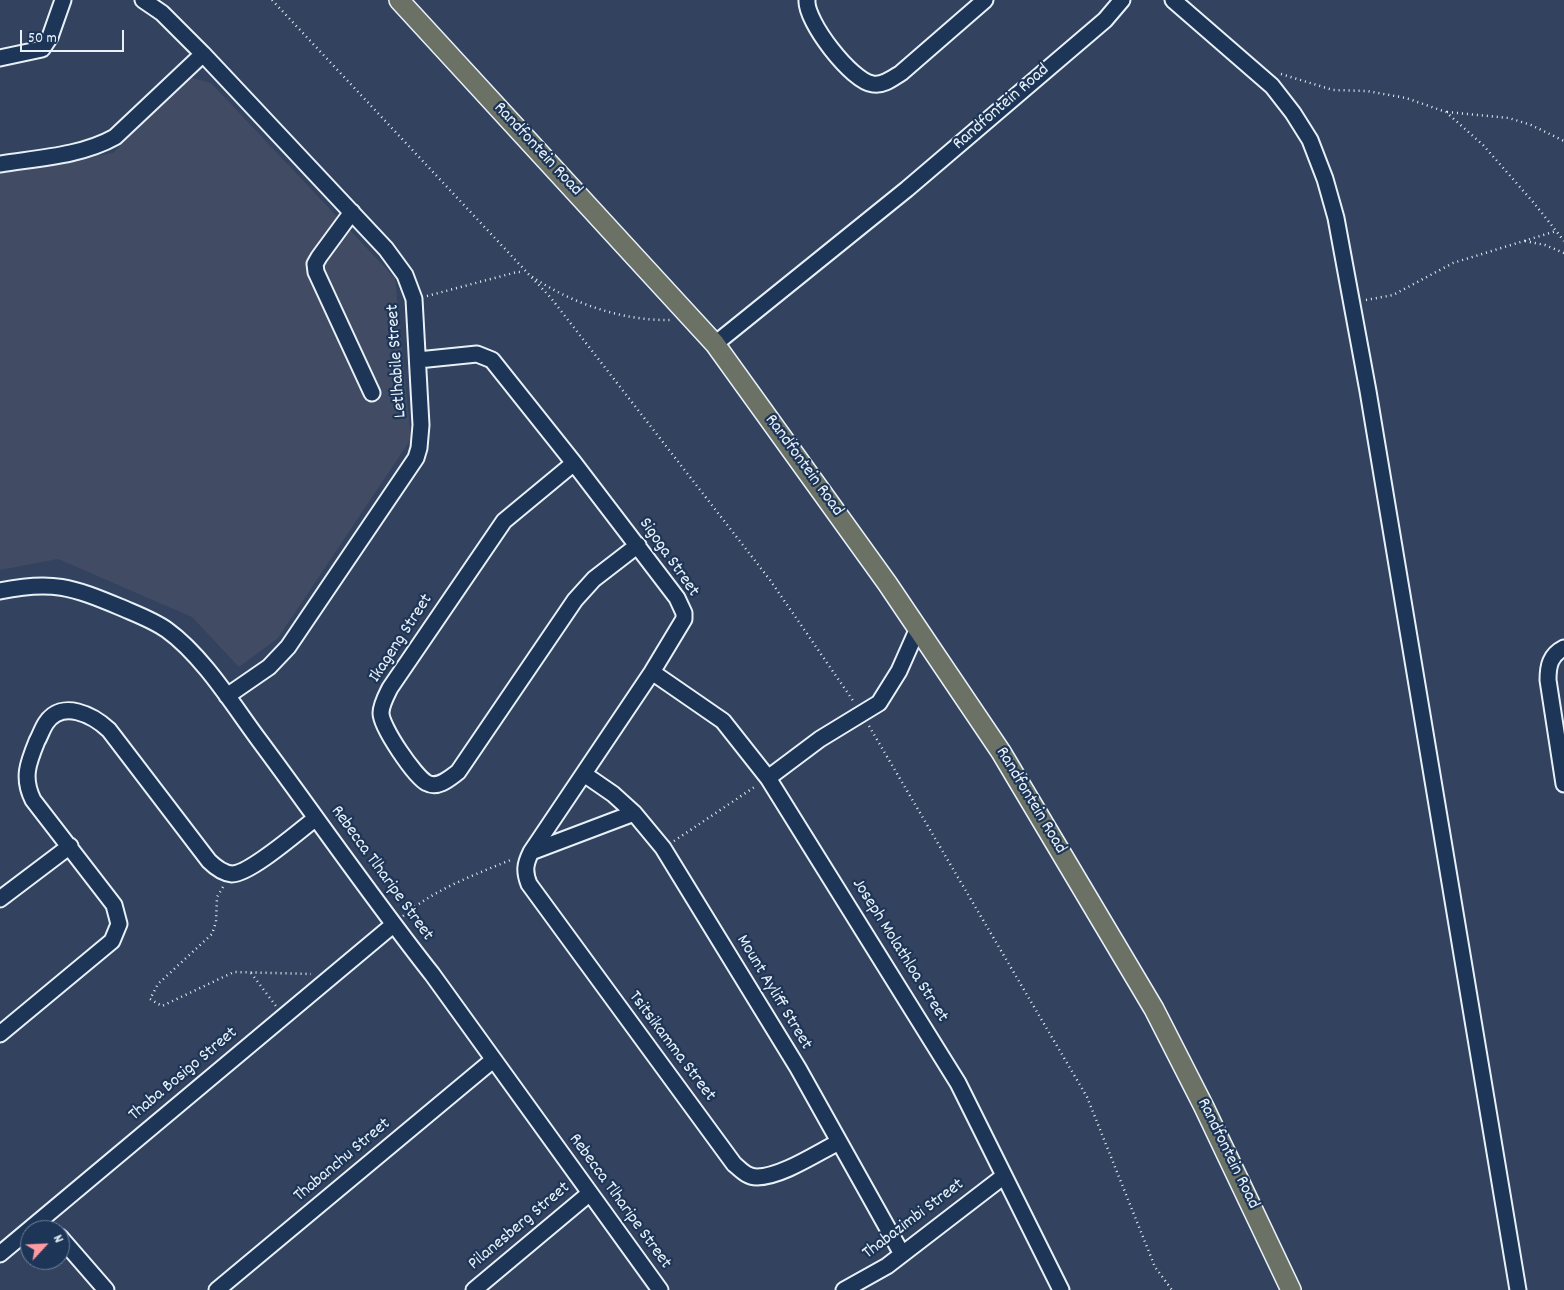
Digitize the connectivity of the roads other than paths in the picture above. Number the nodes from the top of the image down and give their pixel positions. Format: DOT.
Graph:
graph roads {
  1 [pos="63,0"];
  2 [pos="143,0"];
  3 [pos="399,0"];
  4 [pos="807,0"];
  5 [pos="985,0"];
  6 [pos="1122,0"];
  7 [pos="1173,0"];
  8 [pos="203,54"];
  9 [pos="0,58"];
  10 [pos="0,164"];
  11 [pos="352,212"];
  12 [pos="715,344"];
  13 [pos="418,360"];
  14 [pos="372,393"];
  15 [pos="574,463"];
  16 [pos="638,545"];
  17 [pos="0,591"];
  18 [pos="918,628"];
  19 [pos="1564,648"];
  20 [pos="652,672"];
  21 [pos="226,696"];
  22 [pos="584,774"];
  23 [pos="768,778"];
  24 [pos="1564,784"];
  25 [pos="634,813"];
  26 [pos="316,818"];
  27 [pos="70,846"];
  28 [pos="530,852"];
  29 [pos="0,899"];
  30 [pos="393,925"];
  31 [pos="0,1034"];
  32 [pos="492,1060"];
  33 [pos="839,1142"];
  34 [pos="1004,1176"];
  35 [pos="590,1193"];
  36 [pos="43,1218"];
  37 [pos="70,1249"];
  38 [pos="0,1254"];
  39 [pos="902,1254"];
  40 [pos="106,1290"];
  41 [pos="217,1290"];
  42 [pos="474,1290"];
  43 [pos="660,1290"];
  44 [pos="844,1290"];
  45 [pos="1061,1290"];
  46 [pos="1291,1290"];
  47 [pos="1518,1290"];
  1 -- 9 [label="street"];
  2 -- 8 [label="street, Letlhabile Street"];
  3 -- 12 [label="main road, Randfontein Road"];
  4 -- 5 [label="street"];
  6 -- 12 [label="street, Randfontein Road"];
  7 -- 47 [label="street"];
  8 -- 10 [label="street"];
  8 -- 11 [label="street, Letlhabile Street"];
  11 -- 13 [label="street, Letlhabile Street"];
  11 -- 14 [label="street"];
  12 -- 18 [label="main road, Randfontein Road"];
  13 -- 15 [label="street, Sigoga Street"];
  13 -- 21 [label="street, Letlhabile Street"];
  15 -- 16 [label="street, Sigoga Street"];
  15 -- 16 [label="street, Ikageng Street"];
  16 -- 20 [label="street, Sigoga Street"];
  17 -- 21 [label="street, Rebecca Tlharipe Street"];
  18 -- 23 [label="street"];
  18 -- 46 [label="main road, Randfontein Road"];
  19 -- 24 [label="street"];
  20 -- 22 [label="street, Sigoga Street"];
  20 -- 23 [label="street, Joseph Molathloa Street"];
  21 -- 26 [label="street, Rebecca Tlharipe Street"];
  22 -- 25 [label="street, Mount Ayliff Street"];
  22 -- 28 [label="street, Sigoga Street"];
  23 -- 34 [label="street, Joseph Molathloa Street"];
  25 -- 28 [label="street"];
  25 -- 33 [label="street, Mount Ayliff Street"];
  26 -- 27 [label="street"];
  26 -- 30 [label="street, Rebecca Tlharipe Street"];
  27 -- 29 [label="street"];
  27 -- 31 [label="street"];
  28 -- 33 [label="street, Tsitsikamma Street"];
  30 -- 32 [label="street, Rebecca Tlharipe Street"];
  30 -- 36 [label="street, Thaba Bosigo Street"];
  32 -- 35 [label="street, Rebecca Tlharipe Street"];
  32 -- 41 [label="street, Thabanchu Street"];
  33 -- 39 [label="street, Mount Ayliff Street"];
  34 -- 39 [label="street, Thabazimbi Street"];
  34 -- 45 [label="street, Joseph Molathloa Street"];
  35 -- 42 [label="street, Pilanesberg Street"];
  35 -- 43 [label="street, Rebecca Tlharipe Street"];
  36 -- 38 [label="street, Thaba Bosigo Street"];
  37 -- 40 [label="street"];
  39 -- 44 [label="street, Thabazimbi Street"];
}
